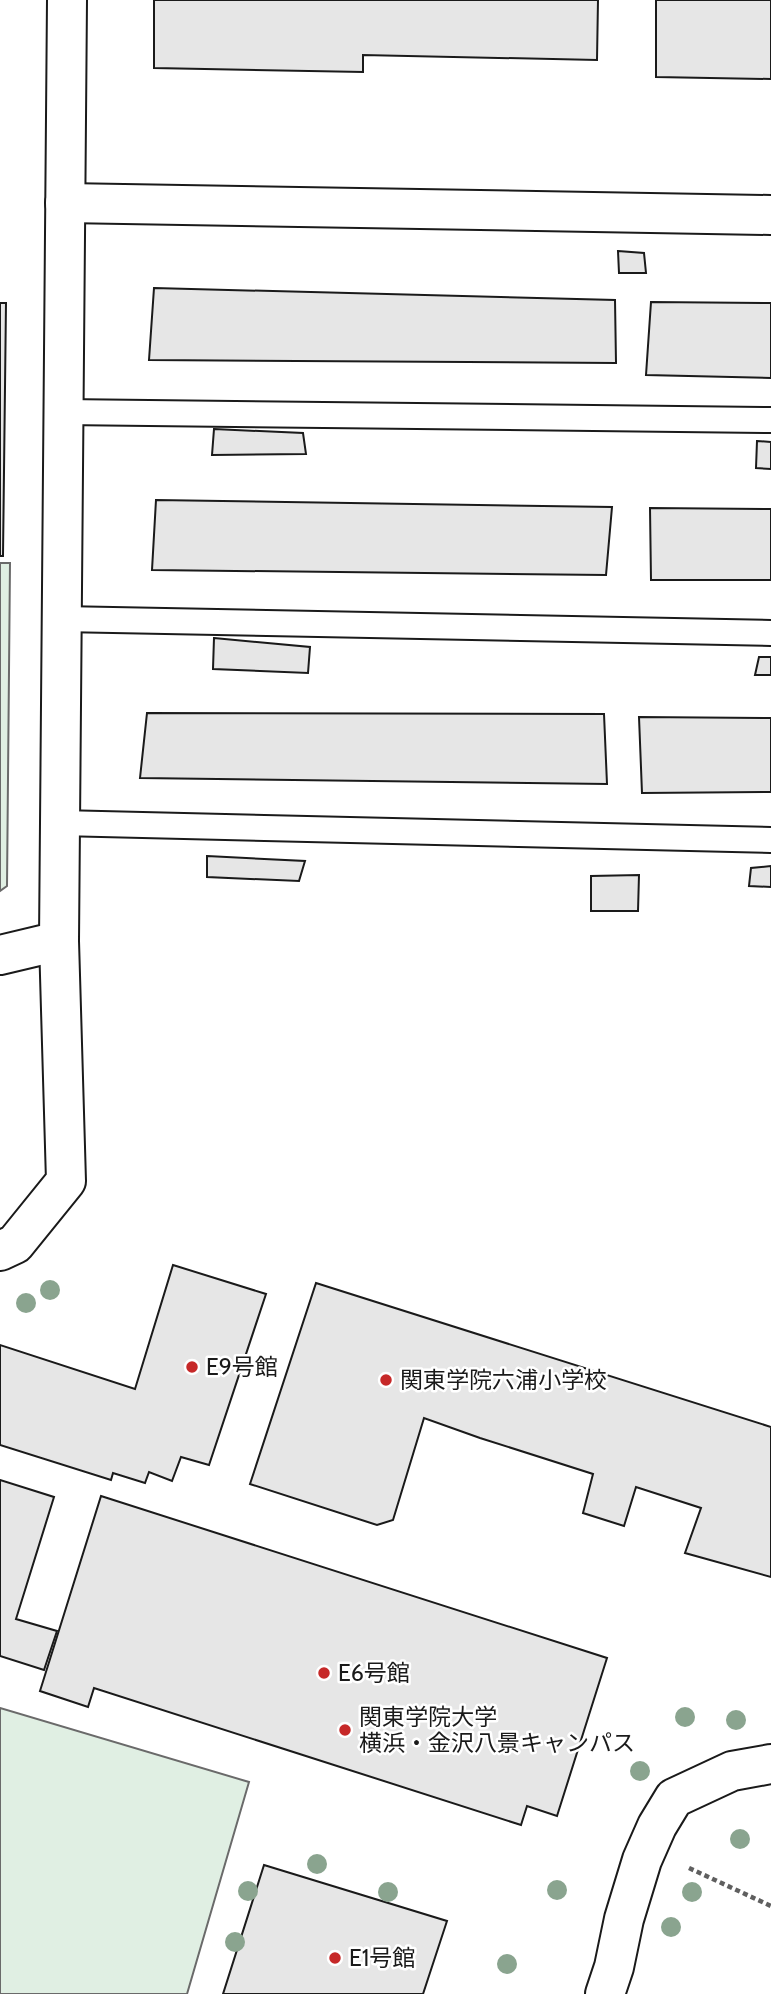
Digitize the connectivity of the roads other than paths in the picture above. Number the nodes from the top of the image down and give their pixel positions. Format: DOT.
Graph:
graph roads {
  1 [pos="67,0"];
  2 [pos="65,203"];
  3 [pos="771,215"];
  4 [pos="63,412"];
  5 [pos="771,419"];
  6 [pos="61,619"];
  7 [pos="771,632"];
  8 [pos="60,823"];
  9 [pos="771,840"];
  10 [pos="59,942"];
  11 [pos="0,955"];
  12 [pos="0,1251"];
  13 [pos="771,1764"];
  14 [pos="605,1994"];
  1 -- 2 [label="street"];
  2 -- 3 [label="street"];
  2 -- 4 [label="street"];
  4 -- 5 [label="lane"];
  4 -- 6 [label="street"];
  6 -- 7 [label="lane"];
  6 -- 8 [label="street"];
  8 -- 9 [label="lane"];
  8 -- 10 [label="street"];
  10 -- 11 [label="street"];
  10 -- 12 [label="street"];
  13 -- 14 [label="street"];
}
